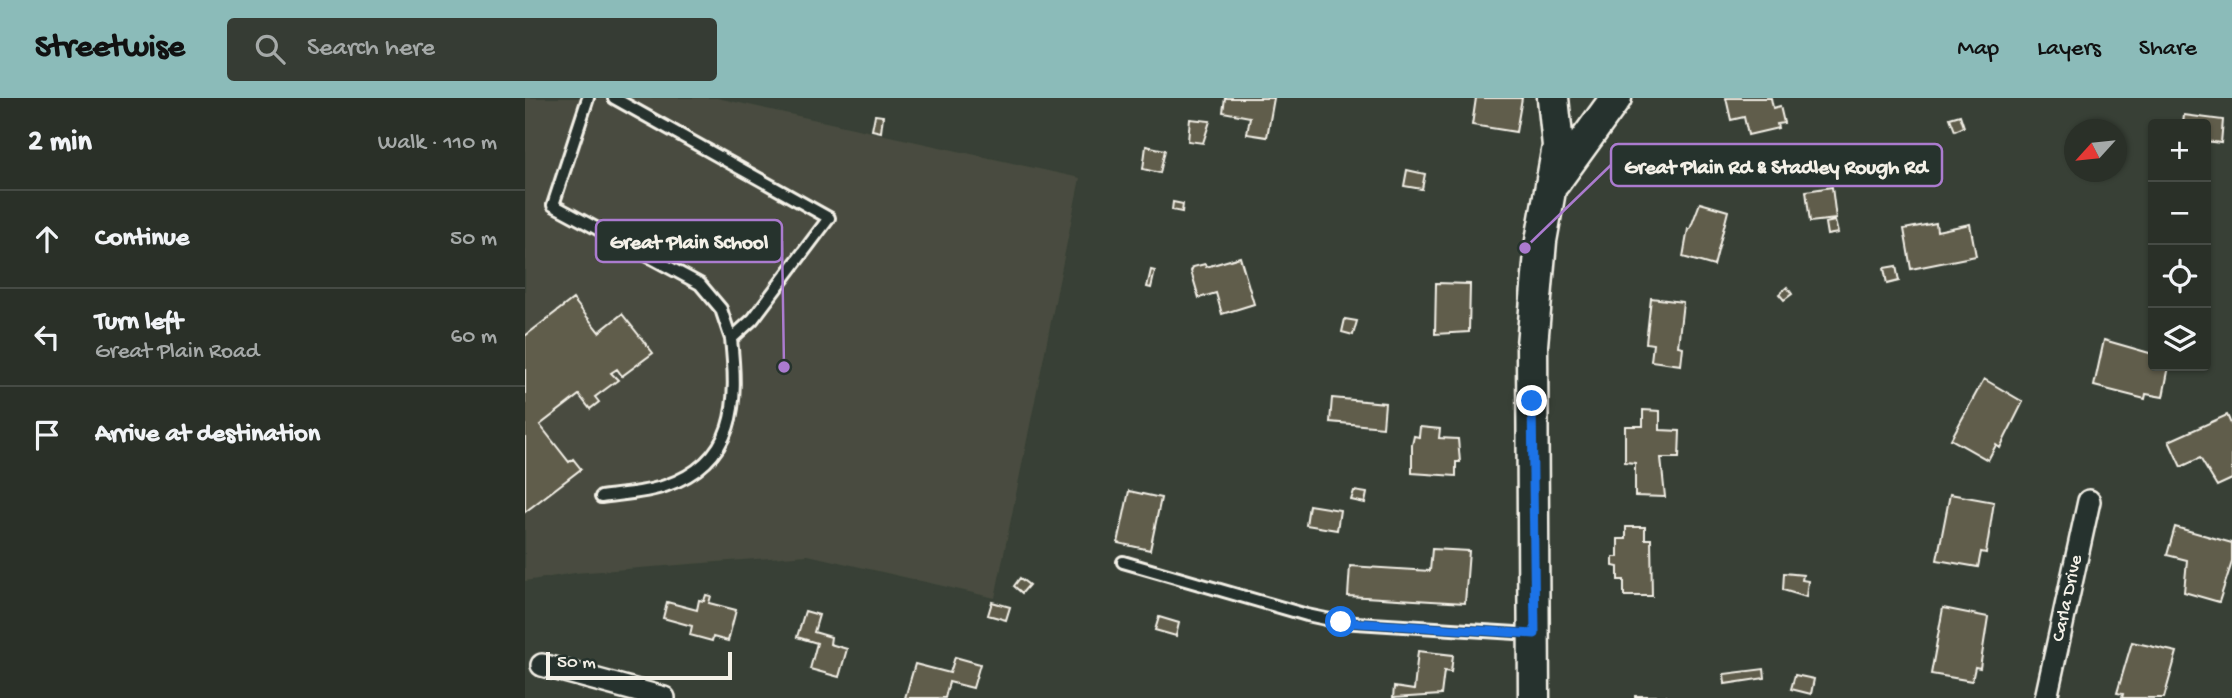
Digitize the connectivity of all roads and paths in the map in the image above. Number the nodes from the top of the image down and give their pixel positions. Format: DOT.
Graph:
graph roads {
  1 [pos="588,98"];
  2 [pos="614,98"];
  3 [pos="1553,98"];
  4 [pos="1616,98"];
  5 [pos="1553,185"];
  6 [pos="731,339"];
  7 [pos="601,497"];
  8 [pos="2089,501"];
  9 [pos="1123,562"];
  10 [pos="1535,634"];
  11 [pos="542,665"];
  12 [pos="664,698"];
  13 [pos="1534,698"];
  14 [pos="2046,698"];
  1 -- 6 [label="lane"];
  2 -- 6 [label="lane"];
  3 -- 5 [label="street"];
  4 -- 5 [label="street"];
  5 -- 10 [label="street"];
  6 -- 7 [label="lane"];
  8 -- 14 [label="street, Carla Drive"];
  9 -- 10 [label="lane"];
  10 -- 13 [label="street"];
  11 -- 12 [label="street"];
}
